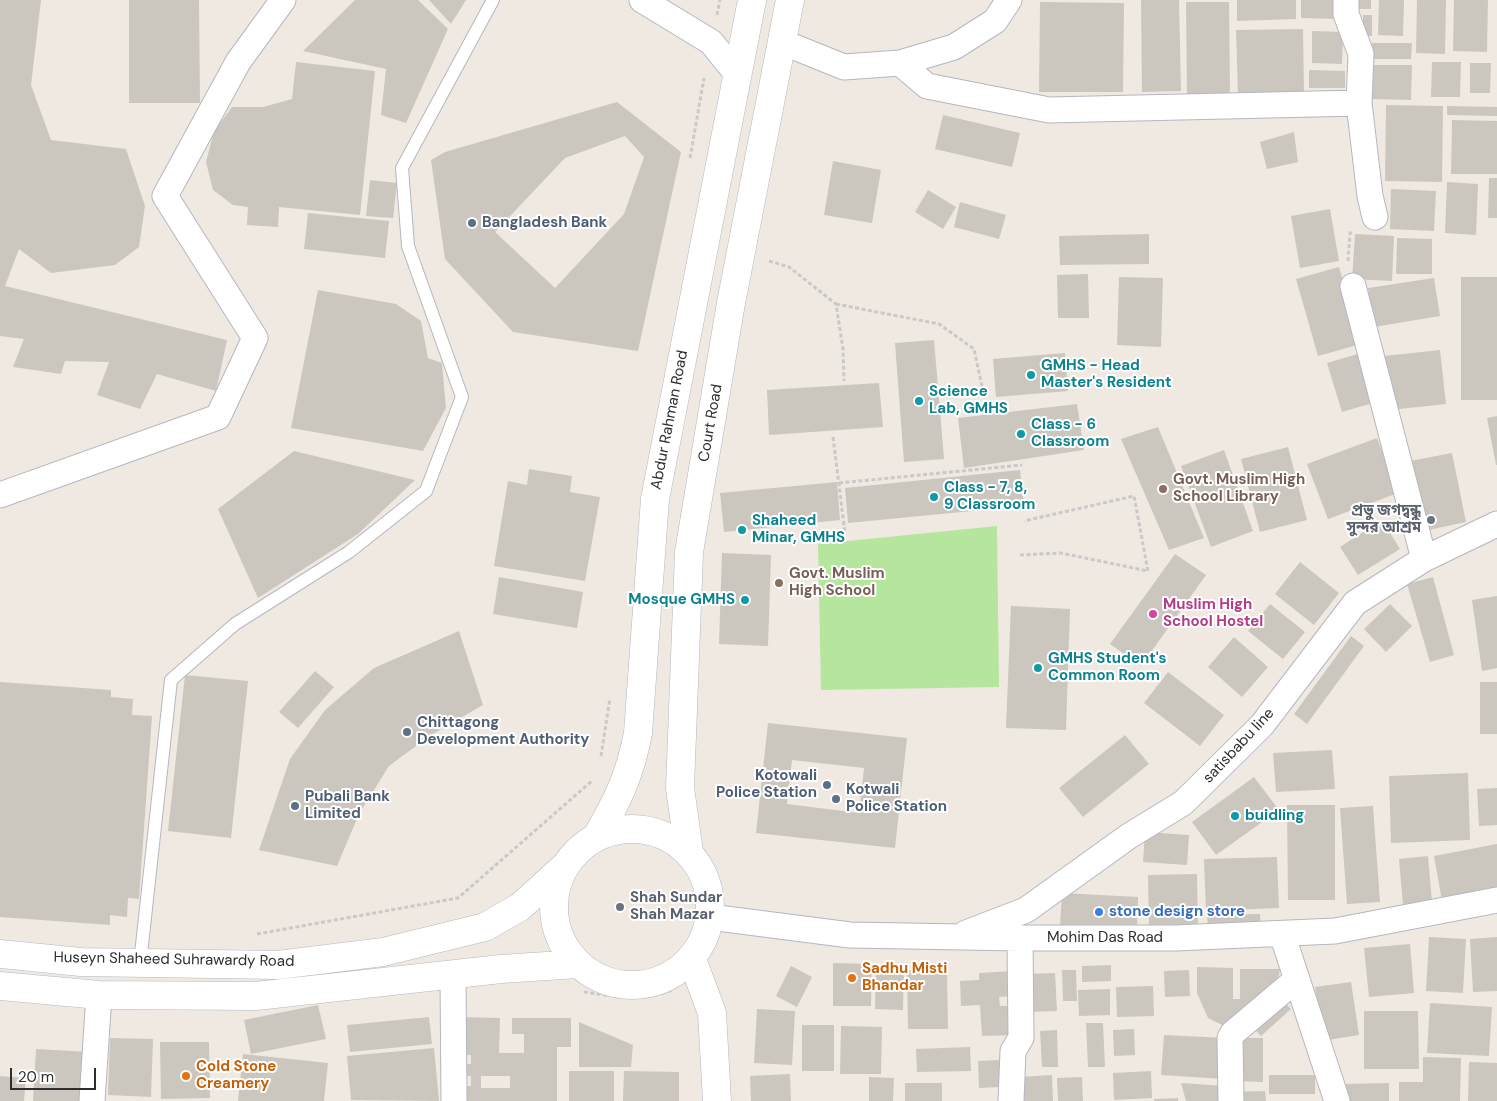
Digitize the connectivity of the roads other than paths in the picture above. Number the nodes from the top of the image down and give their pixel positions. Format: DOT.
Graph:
graph roads {
  1 [pos="283,0"];
  2 [pos="493,0"];
  3 [pos="642,0"];
  4 [pos="752,0"];
  5 [pos="790,0"];
  6 [pos="1009,0"];
  7 [pos="1346,0"];
  8 [pos="782,42"];
  9 [pos="900,63"];
  10 [pos="737,74"];
  11 [pos="1358,102"];
  12 [pos="1375,217"];
  13 [pos="1353,286"];
  14 [pos="0,495"];
  15 [pos="1497,524"];
  16 [pos="1424,559"];
  17 [pos="597,836"];
  18 [pos="700,856"];
  19 [pos="564,867"];
  20 [pos="1497,900"];
  21 [pos="715,918"];
  22 [pos="1282,934"];
  23 [pos="954,937"];
  24 [pos="1020,938"];
  25 [pos="0,954"];
  26 [pos="692,958"];
  27 [pos="140,963"];
  28 [pos="578,964"];
  29 [pos="452,976"];
  30 [pos="1297,978"];
  31 [pos="0,986"];
  32 [pos="99,995"];
  33 [pos="92,1101"];
  34 [pos="454,1101"];
  35 [pos="717,1101"];
  36 [pos="1011,1101"];
  37 [pos="1231,1101"];
  38 [pos="1337,1101"];
  1 -- 14 [label="street"];
  2 -- 27 [label="lane"];
  3 -- 10 [label="street"];
  4 -- 10 [label="main road, Abdur Rahman Road"];
  5 -- 8 [label="main road, Court Road"];
  6 -- 9 [label="street"];
  7 -- 11 [label="street"];
  8 -- 9 [label="street"];
  8 -- 18 [label="main road, Court Road"];
  9 -- 11 [label="street"];
  10 -- 17 [label="main road, Abdur Rahman Road"];
  11 -- 12 [label="street"];
  13 -- 16 [label="street"];
  15 -- 16 [label="street, satisbabu line"];
  16 -- 23 [label="street, satisbabu line"];
  17 -- 18 [label="main road"];
  17 -- 19 [label="main road"];
  18 -- 21 [label="main road"];
  19 -- 27 [label="main road, Huseyn Shaheed Suhrawardy Road"];
  19 -- 28 [label="main road"];
  20 -- 22 [label="street, Mohim Das Road"];
  21 -- 23 [label="street, Mohim Das Road"];
  21 -- 26 [label="main road"];
  22 -- 24 [label="street, Mohim Das Road"];
  22 -- 30 [label="street"];
  23 -- 24 [label="street, Mohim Das Road"];
  24 -- 36 [label="street"];
  25 -- 27 [label="main road, Huseyn Shaheed Suhrawardy Road"];
  26 -- 28 [label="main road"];
  26 -- 35 [label="main road"];
  28 -- 29 [label="main road"];
  29 -- 32 [label="main road"];
  29 -- 34 [label="street"];
  30 -- 37 [label="street"];
  30 -- 38 [label="street"];
  31 -- 32 [label="main road"];
  32 -- 33 [label="street"];
}
